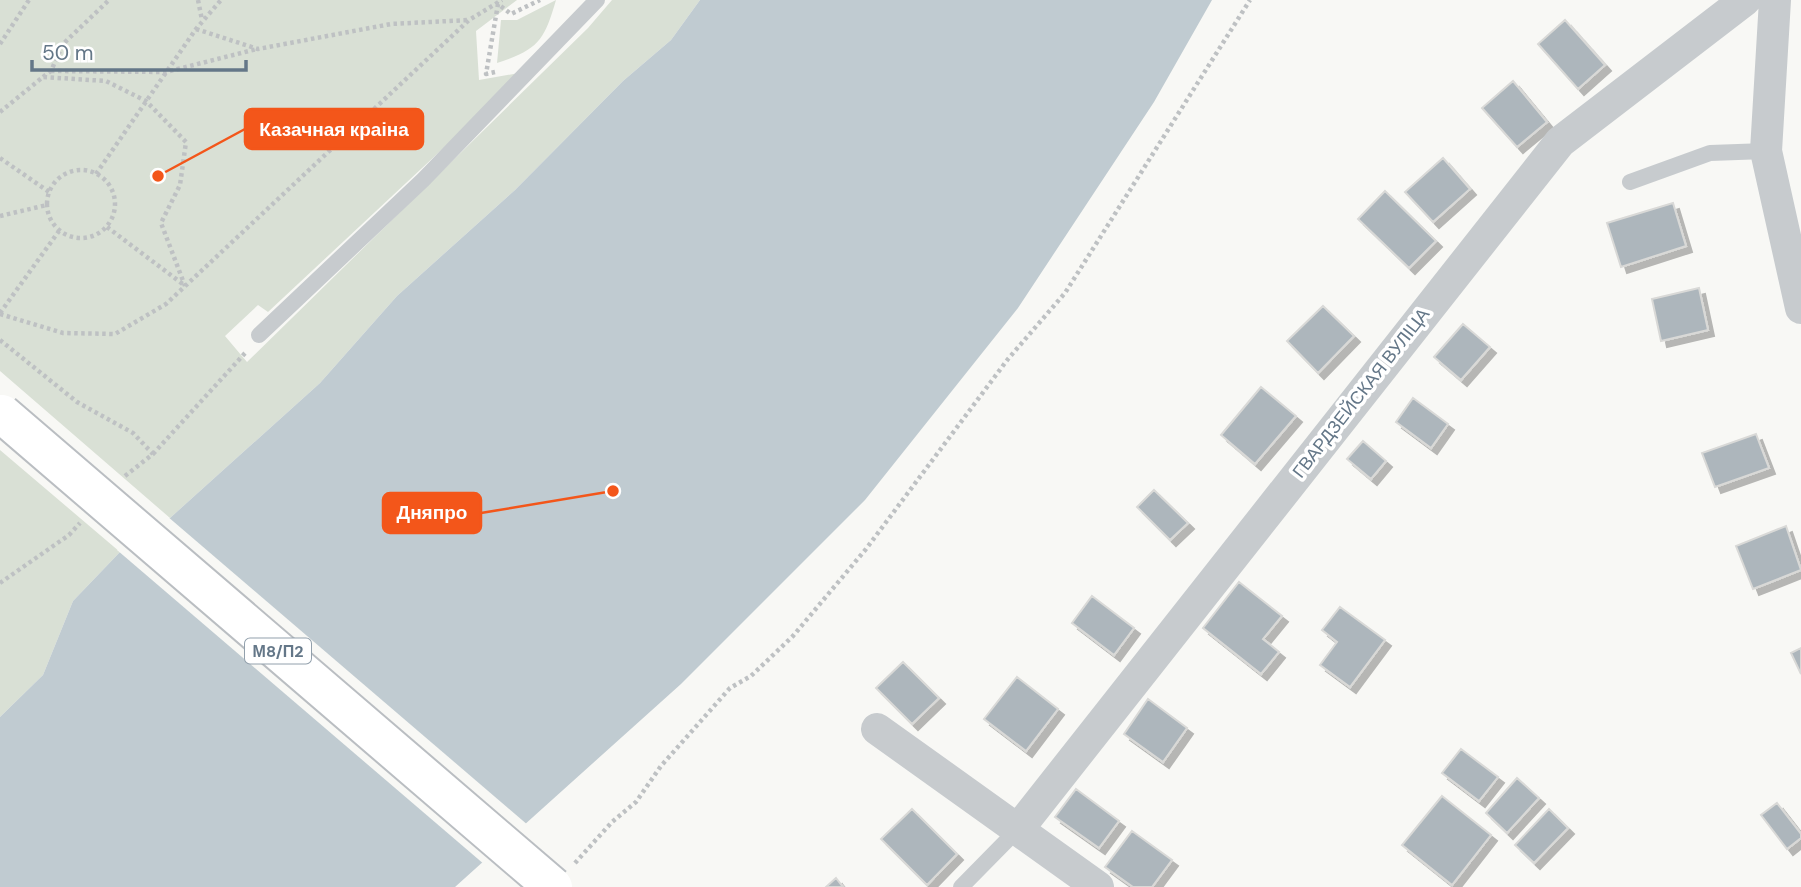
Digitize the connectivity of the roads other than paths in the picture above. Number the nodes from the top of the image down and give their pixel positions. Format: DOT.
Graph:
graph roads {
  1 [pos="597,0"];
  2 [pos="1745,0"];
  3 [pos="1775,0"];
  4 [pos="1766,151"];
  5 [pos="1630,182"];
  6 [pos="1801,308"];
  7 [pos="259,335"];
  8 [pos="2,414"];
  9 [pos="877,729"];
  10 [pos="1019,828"];
  11 [pos="561,878"];
  12 [pos="961,887"];
  13 [pos="1098,887"];
  1 -- 7 [label="lane"];
  2 -- 10 [label="street, ГВАРДЗЕЙСКАЯ ВУЛІЦА"];
  3 -- 4 [label="street"];
  4 -- 5 [label="lane"];
  4 -- 6 [label="street"];
  8 -- 11 [label="main road, М8/П2, bridge"];
  9 -- 10 [label="street"];
  10 -- 12 [label="lane"];
  10 -- 13 [label="street"];
}
